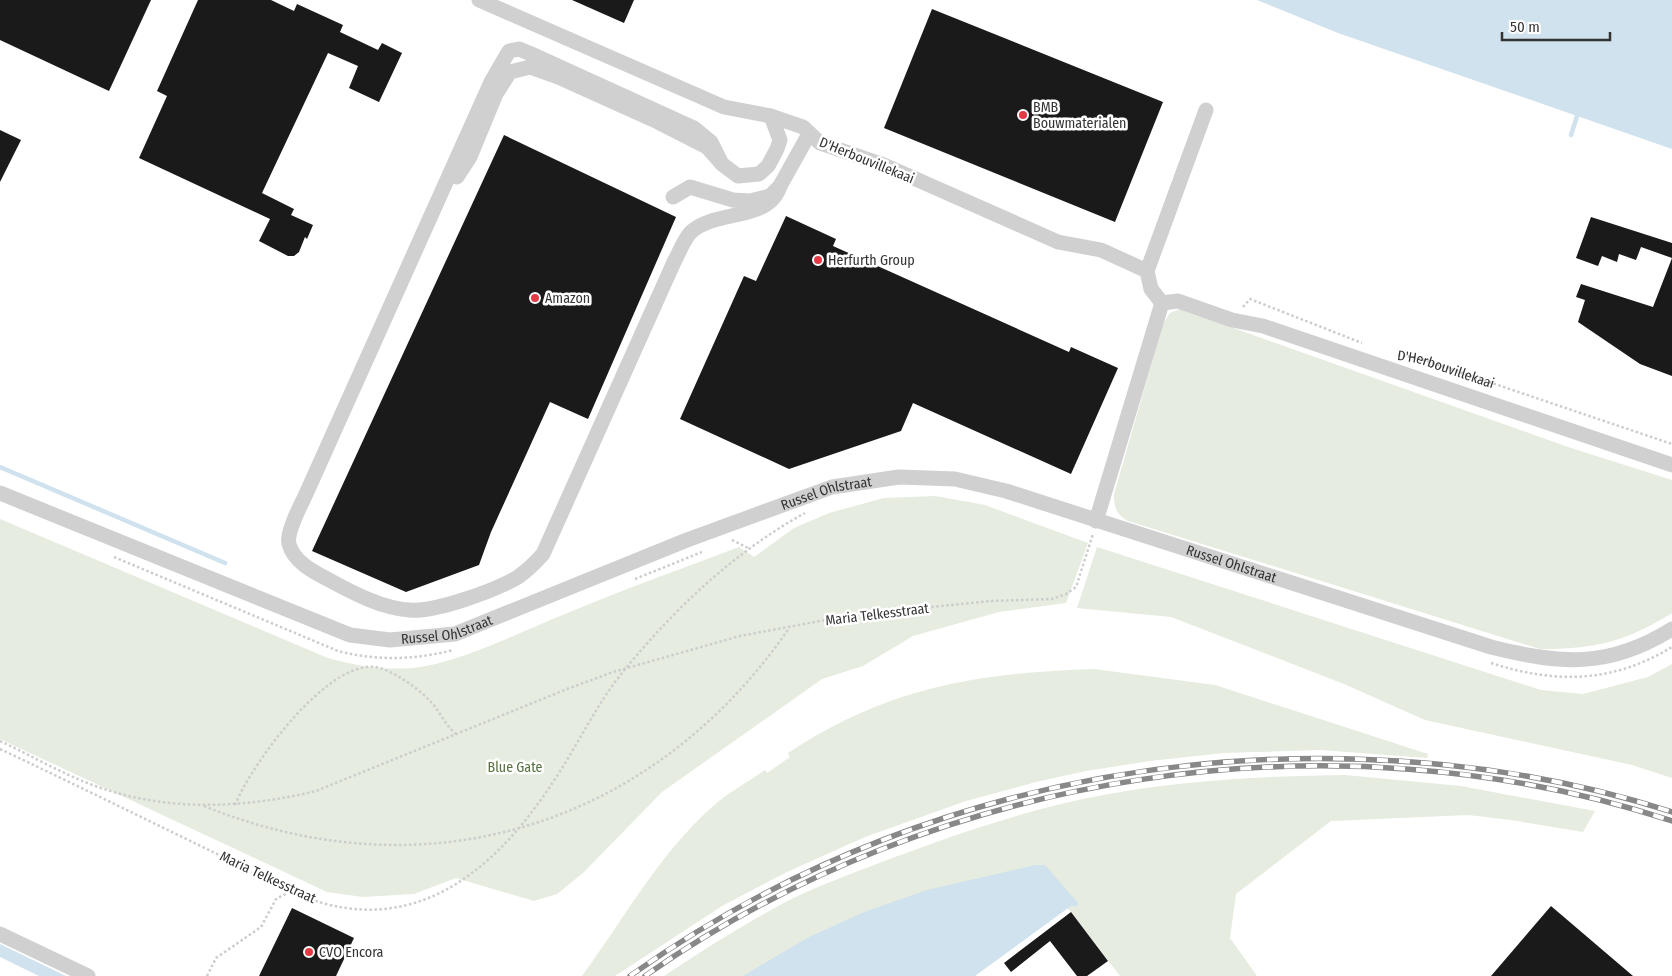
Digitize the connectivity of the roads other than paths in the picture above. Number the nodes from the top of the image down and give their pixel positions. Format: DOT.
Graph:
graph roads {
  1 [pos="479,0"];
  2 [pos="1206,110"];
  3 [pos="770,116"];
  4 [pos="814,138"];
  5 [pos="780,186"];
  6 [pos="673,197"];
  7 [pos="1147,271"];
  8 [pos="1162,303"];
  9 [pos="1672,465"];
  10 [pos="0,493"];
  11 [pos="1094,528"];
  12 [pos="1672,629"];
  13 [pos="0,934"];
  14 [pos="88,976"];
  1 -- 3 [label="street, D'Herbouvillekaai"];
  2 -- 7 [label="street"];
  3 -- 4 [label="street, D'Herbouvillekaai"];
  3 -- 5 [label="street"];
  4 -- 5 [label="street"];
  4 -- 7 [label="street, D'Herbouvillekaai"];
  5 -- 6 [label="street"];
  7 -- 8 [label="street"];
  8 -- 9 [label="street, D'Herbouvillekaai"];
  8 -- 11 [label="street"];
  10 -- 11 [label="street, Russel Ohlstraat"];
  11 -- 12 [label="street, Russel Ohlstraat"];
  13 -- 14 [label="street"];
}
